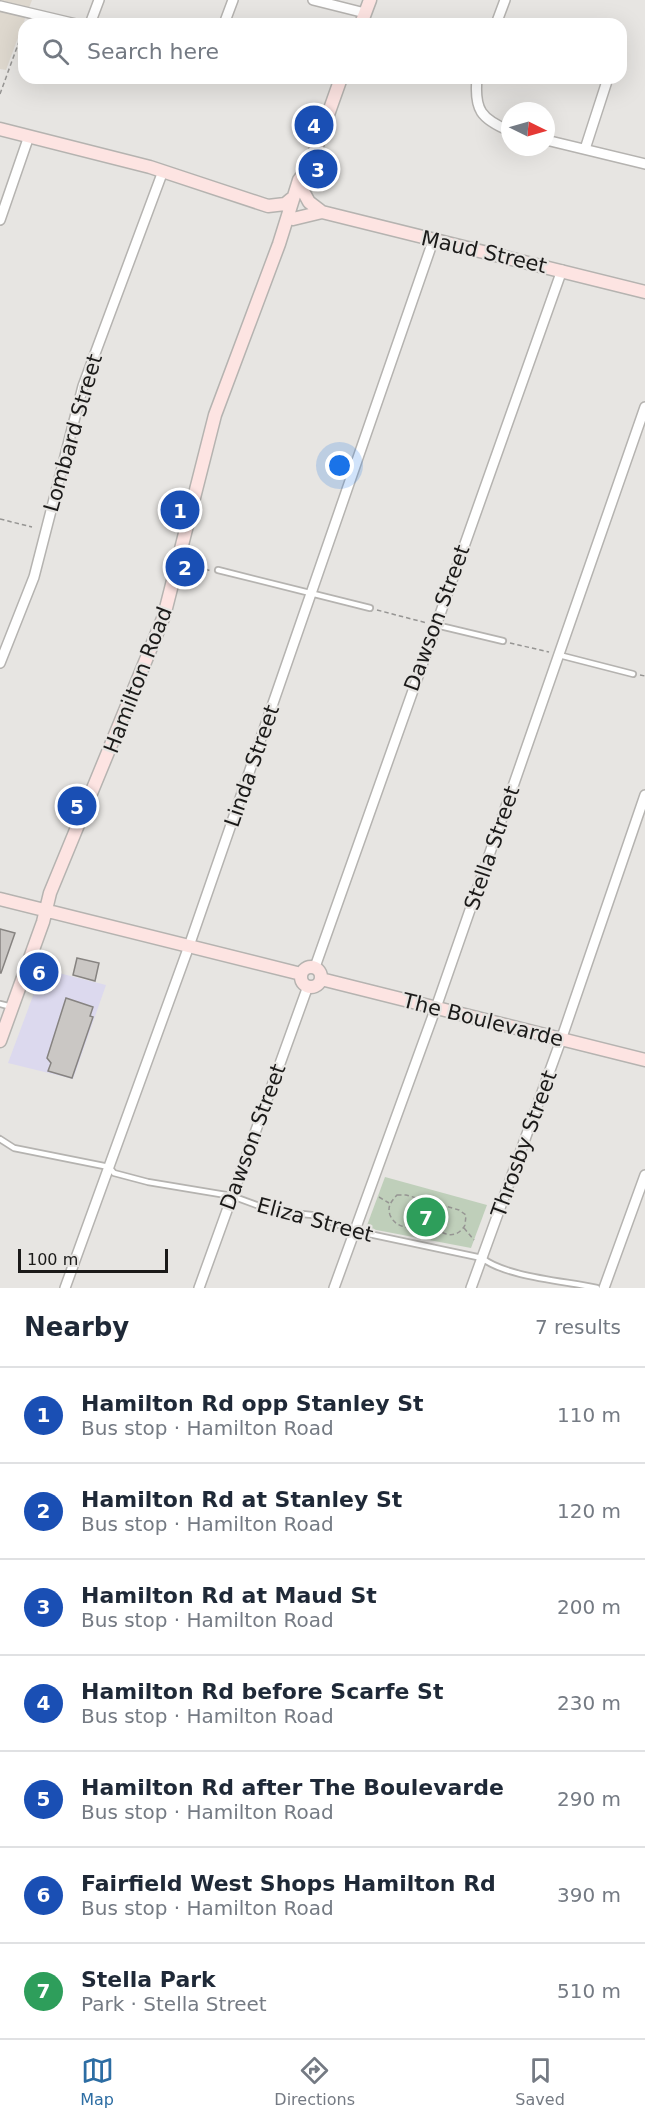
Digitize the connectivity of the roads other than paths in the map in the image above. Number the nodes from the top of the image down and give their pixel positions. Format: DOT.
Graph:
graph roads {
  1 [pos="99,0"];
  2 [pos="233,0"];
  3 [pos="313,0"];
  4 [pos="370,0"];
  5 [pos="505,0"];
  6 [pos="0,6"];
  7 [pos="51,18"];
  8 [pos="92,18"];
  9 [pos="226,18"];
  10 [pos="360,18"];
  11 [pos="363,18"];
  12 [pos="498,18"];
  13 [pos="339,84"];
  14 [pos="476,84"];
  15 [pos="607,84"];
  16 [pos="501,128"];
  17 [pos="0,129"];
  18 [pos="29,136"];
  19 [pos="555,142"];
  20 [pos="585,149"];
  21 [pos="645,164"];
  22 [pos="308,168"];
  23 [pos="163,171"];
  24 [pos="303,191"];
  25 [pos="291,200"];
  26 [pos="268,206"];
  27 [pos="322,212"];
  28 [pos="293,219"];
  29 [pos="0,220"];
  30 [pos="283,227"];
  31 [pos="433,241"];
  32 [pos="279,244"];
  33 [pos="562,270"];
  34 [pos="645,292"];
  35 [pos="645,407"];
  36 [pos="218,570"];
  37 [pos="313,594"];
  38 [pos="370,608"];
  39 [pos="435,624"];
  40 [pos="503,641"];
  41 [pos="560,655"];
  42 [pos="0,663"];
  43 [pos="633,674"];
  44 [pos="645,795"];
  45 [pos="0,899"];
  46 [pos="45,910"];
  47 [pos="189,946"];
  48 [pos="315,967"];
  49 [pos="301,974"];
  50 [pos="321,979"];
  51 [pos="308,986"];
  52 [pos="6,1006"];
  53 [pos="436,1008"];
  54 [pos="561,1040"];
  55 [pos="0,1041"];
  56 [pos="645,1060"];
  57 [pos="0,1139"];
  58 [pos="109,1167"];
  59 [pos="645,1175"];
  60 [pos="232,1196"];
  61 [pos="355,1231"];
  62 [pos="482,1258"];
  63 [pos="65,1288"];
  64 [pos="200,1288"];
  65 [pos="334,1288"];
  66 [pos="471,1288"];
  67 [pos="597,1288"];
  68 [pos="604,1288"];
  1 -- 8 [label="street"];
  2 -- 9 [label="street"];
  3 -- 10 [label="street"];
  4 -- 11 [label="street"];
  5 -- 12 [label="street"];
  6 -- 7 [label="street"];
  13 -- 22 [label="street, Hamilton Road"];
  14 -- 16 [label="street"];
  15 -- 20 [label="street"];
  17 -- 18 [label="street"];
  18 -- 23 [label="street"];
  18 -- 29 [label="street"];
  19 -- 20 [label="street"];
  20 -- 21 [label="street"];
  22 -- 24 [label="street, Hamilton Road"];
  22 -- 25 [label="street, Hamilton Road"];
  23 -- 26 [label="street"];
  23 -- 42 [label="street, Lombard Street"];
  24 -- 27 [label="street"];
  24 -- 28 [label="street, Hamilton Road"];
  25 -- 26 [label="street"];
  25 -- 30 [label="street, Hamilton Road"];
  26 -- 30 [label="street"];
  27 -- 28 [label="street, Maud Street"];
  27 -- 31 [label="street, Maud Street"];
  28 -- 32 [label="street, Hamilton Road"];
  30 -- 32 [label="street, Hamilton Road"];
  31 -- 33 [label="street, Maud Street"];
  31 -- 37 [label="street, Linda Street"];
  32 -- 46 [label="street, Hamilton Road"];
  33 -- 34 [label="street, Maud Street"];
  33 -- 39 [label="street, Dawson Street"];
  35 -- 41 [label="street, Stella Street"];
  36 -- 37 [label="lane"];
  37 -- 38 [label="lane"];
  37 -- 47 [label="street, Linda Street"];
  39 -- 40 [label="lane"];
  39 -- 48 [label="street, Dawson Street"];
  41 -- 43 [label="lane"];
  41 -- 53 [label="street, Stella Street"];
  44 -- 54 [label="street, Throsby Street"];
  45 -- 46 [label="street"];
  46 -- 47 [label="street"];
  46 -- 52 [label="street, Hamilton Road"];
  47 -- 49 [label="street"];
  47 -- 58 [label="street, Linda Street"];
  48 -- 49 [label="street"];
  48 -- 50 [label="street"];
  49 -- 51 [label="street"];
  50 -- 51 [label="street"];
  50 -- 53 [label="street, The Boulevarde"];
  51 -- 60 [label="street, Dawson Street"];
  52 -- 55 [label="street, Hamilton Road"];
  53 -- 54 [label="street, The Boulevarde"];
  53 -- 61 [label="street, Stella Street"];
  54 -- 56 [label="street, The Boulevarde"];
  54 -- 62 [label="street, Throsby Street"];
  57 -- 58 [label="lane, Eliza Street"];
  58 -- 60 [label="lane, Eliza Street"];
  58 -- 63 [label="street, Linda Street"];
  59 -- 68 [label="street"];
  60 -- 61 [label="lane, Eliza Street"];
  60 -- 64 [label="street, Dawson Street"];
  61 -- 62 [label="lane, Eliza Street"];
  61 -- 65 [label="street, Stella Street"];
  62 -- 66 [label="street, Throsby Street"];
  62 -- 67 [label="lane, Eliza Street"];
}
